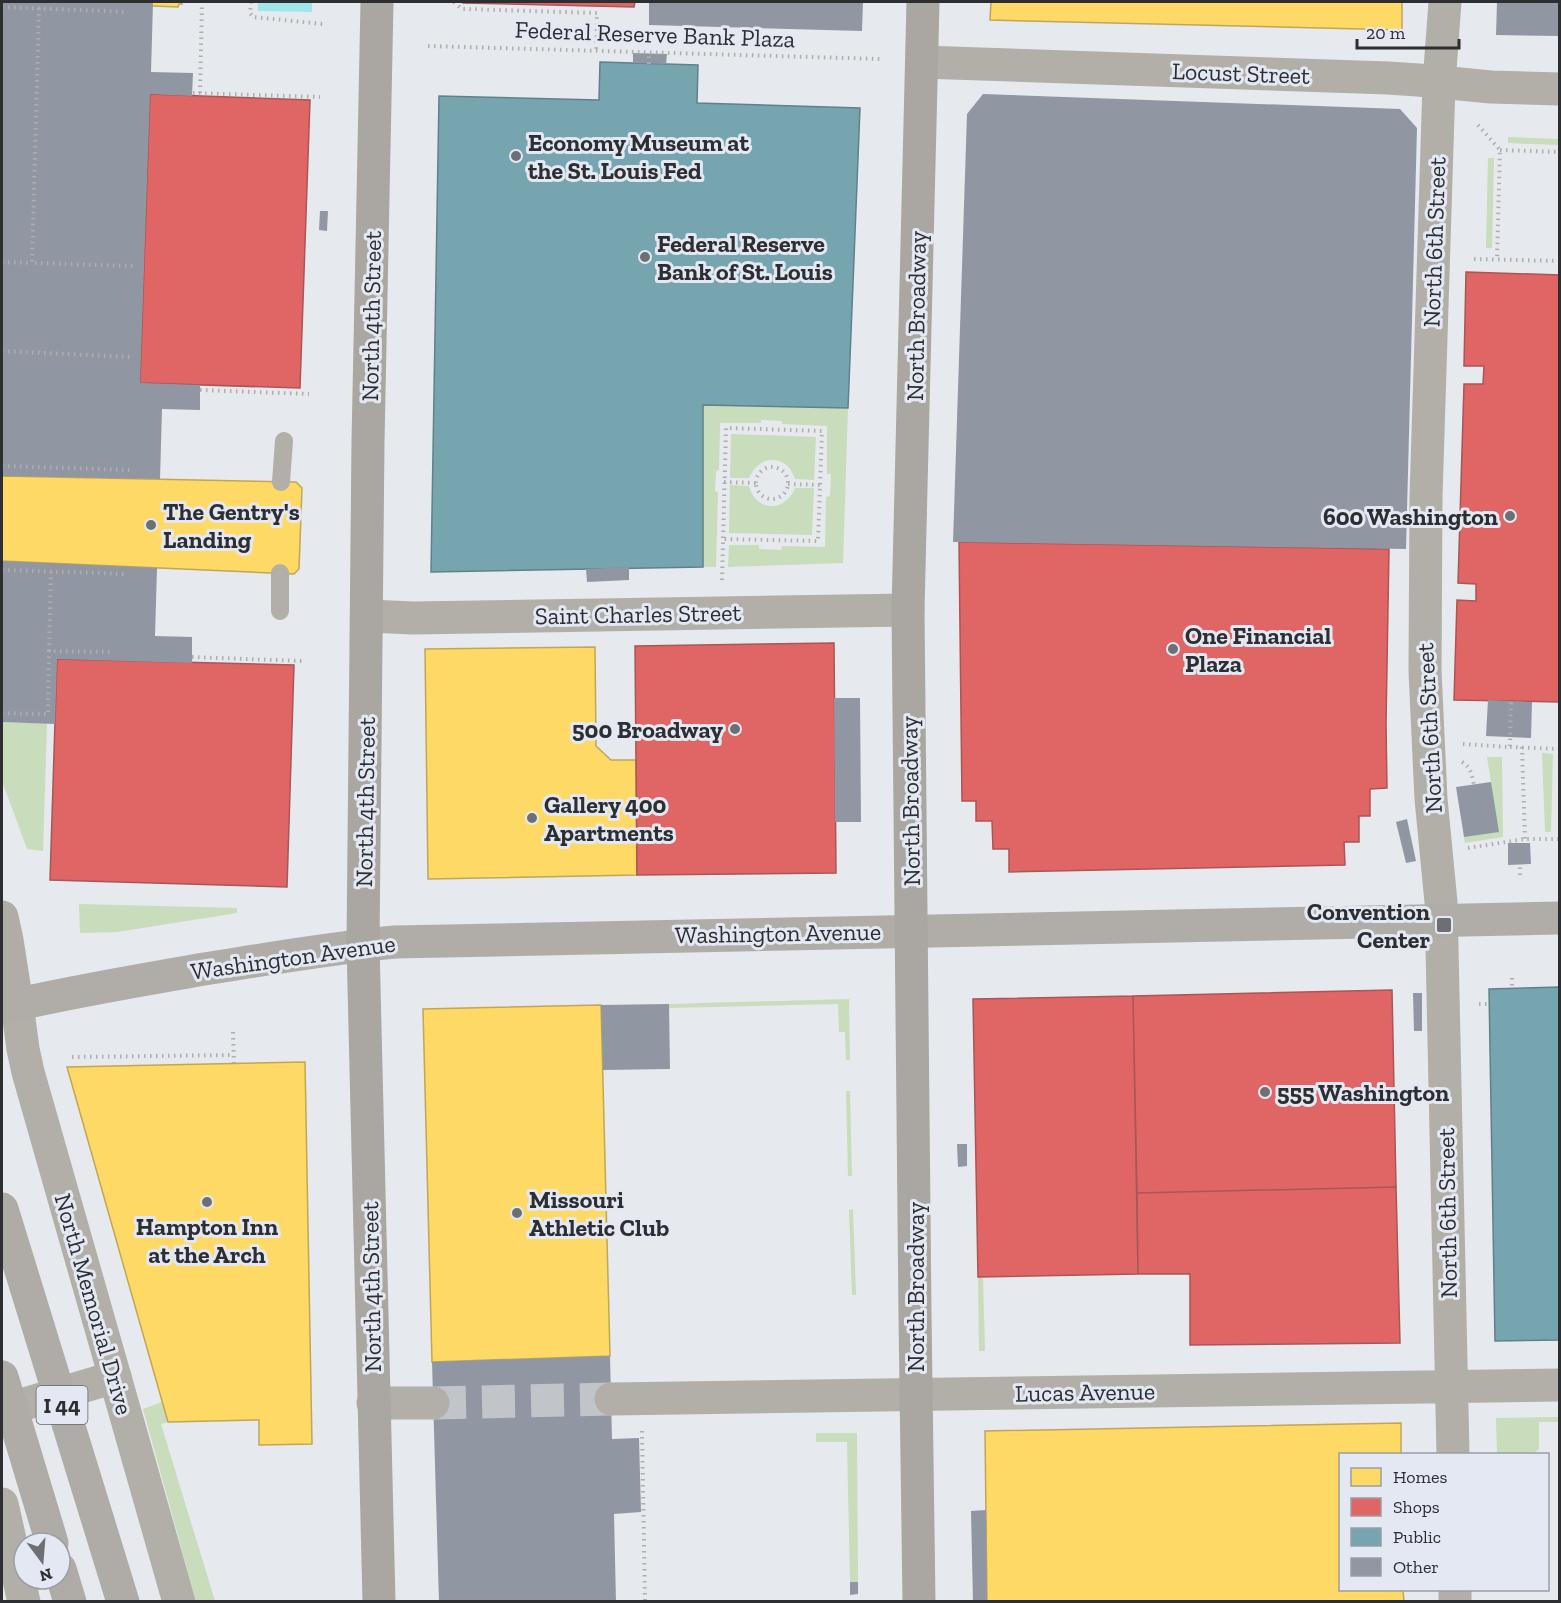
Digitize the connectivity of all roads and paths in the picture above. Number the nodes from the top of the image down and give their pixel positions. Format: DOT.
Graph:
graph roads {
  1 [pos="202,2"];
  2 [pos="251,2"];
  3 [pos="377,2"];
  4 [pos="454,2"];
  5 [pos="923,2"];
  6 [pos="1445,2"];
  7 [pos="2,7"];
  8 [pos="39,8"];
  9 [pos="128,12"];
  10 [pos="323,24"];
  11 [pos="428,46"];
  12 [pos="596,51"];
  13 [pos="650,53"];
  14 [pos="880,59"];
  15 [pos="922,62"];
  16 [pos="650,64"];
  17 [pos="1439,83"];
  18 [pos="1560,89"];
  19 [pos="193,93"];
  20 [pos="200,93"];
  21 [pos="320,97"];
  22 [pos="1478,124"];
  23 [pos="1500,150"];
  24 [pos="1560,152"];
  25 [pos="1474,259"];
  26 [pos="1497,260"];
  27 [pos="1560,261"];
  28 [pos="2,262"];
  29 [pos="32,262"];
  30 [pos="133,266"];
  31 [pos="2,351"];
  32 [pos="130,357"];
  33 [pos="200,390"];
  34 [pos="309,394"];
  35 [pos="284,441"];
  36 [pos="2,466"];
  37 [pos="131,470"];
  38 [pos="281,482"];
  39 [pos="724,482"];
  40 [pos="756,483"];
  41 [pos="788,484"];
  42 [pos="820,485"];
  43 [pos="722,539"];
  44 [pos="722,564"];
  45 [pos="2,570"];
  46 [pos="51,572"];
  47 [pos="280,573"];
  48 [pos="127,574"];
  49 [pos="908,610"];
  50 [pos="280,611"];
  51 [pos="368,616"];
  52 [pos="50,651"];
  53 [pos="114,652"];
  54 [pos="192,657"];
  55 [pos="302,661"];
  56 [pos="1511,701"];
  57 [pos="2,713"];
  58 [pos="1454,744"];
  59 [pos="1510,747"];
  60 [pos="1522,747"];
  61 [pos="1560,748"];
  62 [pos="1525,839"];
  63 [pos="1560,839"];
  64 [pos="1461,849"];
  65 [pos="1520,864"];
  66 [pos="1520,875"];
  67 [pos="2,917"];
  68 [pos="1560,918"];
  69 [pos="1441,920"];
  70 [pos="911,931"];
  71 [pos="363,945"];
  72 [pos="1512,978"];
  73 [pos="1512,988"];
  74 [pos="1479,1004"];
  75 [pos="1490,1004"];
  76 [pos="9,1006"];
  77 [pos="233,1032"];
  78 [pos="234,1055"];
  79 [pos="72,1058"];
  80 [pos="234,1064"];
  81 [pos="2,1209"];
  82 [pos="2,1377"];
  83 [pos="115,1377"];
  84 [pos="1560,1386"];
  85 [pos="1451,1387"];
  86 [pos="916,1395"];
  87 [pos="611,1399"];
  88 [pos="373,1403"];
  89 [pos="433,1403"];
  90 [pos="2,1409"];
  91 [pos="642,1431"];
  92 [pos="1453,1453"];
  93 [pos="2,1504"];
  94 [pos="48,1531"];
  95 [pos="24,1602"];
  96 [pos="123,1602"];
  97 [pos="179,1602"];
  98 [pos="379,1602"];
  99 [pos="645,1602"];
  100 [pos="919,1602"];
  1 -- 20 [label="path"];
  2 -- 10 [label="path"];
  3 -- 51 [label="main road, North 4th Street"];
  4 -- 12 [label="path"];
  5 -- 15 [label="main road, North Broadway"];
  6 -- 17 [label="street, North 6th Street"];
  7 -- 8 [label="path"];
  8 -- 9 [label="path"];
  8 -- 29 [label="path"];
  11 -- 12 [label="path, Federal Reserve Bank Plaza"];
  12 -- 13 [label="path, Federal Reserve Bank Plaza"];
  13 -- 14 [label="path, Federal Reserve Bank Plaza"];
  13 -- 16 [label="path"];
  15 -- 17 [label="street, Locust Street"];
  15 -- 49 [label="main road, North Broadway"];
  17 -- 18 [label="street, Locust Street"];
  17 -- 69 [label="street, North 6th Street"];
  19 -- 20 [label="path"];
  20 -- 21 [label="path"];
  22 -- 23 [label="path"];
  23 -- 24 [label="path"];
  23 -- 26 [label="path"];
  25 -- 26 [label="path"];
  26 -- 27 [label="path"];
  28 -- 29 [label="path"];
  29 -- 30 [label="path"];
  31 -- 32 [label="path"];
  33 -- 34 [label="path"];
  35 -- 38 [label="lane"];
  36 -- 37 [label="path"];
  39 -- 40 [label="path"];
  39 -- 42 [label="path"];
  39 -- 43 [label="path"];
  40 -- 41 [label="path"];
  40 -- 41 [label="path"];
  41 -- 42 [label="path"];
  42 -- 43 [label="path"];
  43 -- 44 [label="path"];
  45 -- 46 [label="path"];
  46 -- 48 [label="path"];
  46 -- 52 [label="path"];
  47 -- 50 [label="lane"];
  49 -- 51 [label="street, Saint Charles Street"];
  49 -- 70 [label="main road, North Broadway"];
  51 -- 71 [label="main road, North 4th Street"];
  52 -- 53 [label="path"];
  52 -- 57 [label="path"];
  54 -- 55 [label="path"];
  56 -- 59 [label="path"];
  58 -- 59 [label="path"];
  59 -- 60 [label="path"];
  60 -- 61 [label="path"];
  60 -- 62 [label="path"];
  62 -- 63 [label="path"];
  62 -- 64 [label="path"];
  65 -- 66 [label="path"];
  67 -- 76 [label="main road"];
  68 -- 69 [label="main road, Washington Avenue"];
  69 -- 70 [label="main road, Washington Avenue"];
  69 -- 85 [label="street, North 6th Street"];
  70 -- 71 [label="main road, Washington Avenue"];
  70 -- 86 [label="main road, North Broadway"];
  71 -- 76 [label="main road, Washington Avenue"];
  71 -- 88 [label="main road, North 4th Street"];
  72 -- 73 [label="path"];
  74 -- 75 [label="path"];
  76 -- 83 [label="street, North Memorial Drive"];
  77 -- 78 [label="path"];
  78 -- 79 [label="path"];
  78 -- 80 [label="path"];
  81 -- 96 [label="highway, I 44, bridge"];
  82 -- 94 [label="highway, I 44, bridge"];
  83 -- 90 [label="street"];
  83 -- 97 [label="street, North Memorial Drive"];
  84 -- 85 [label="street, Lucas Avenue"];
  85 -- 86 [label="street, Lucas Avenue"];
  85 -- 92 [label="street, North 6th Street"];
  86 -- 87 [label="street, Lucas Avenue"];
  86 -- 100 [label="main road, North Broadway"];
  88 -- 89 [label="street"];
  88 -- 98 [label="main road, North 4th Street"];
  91 -- 99 [label="path"];
  93 -- 95 [label="street"];
}
